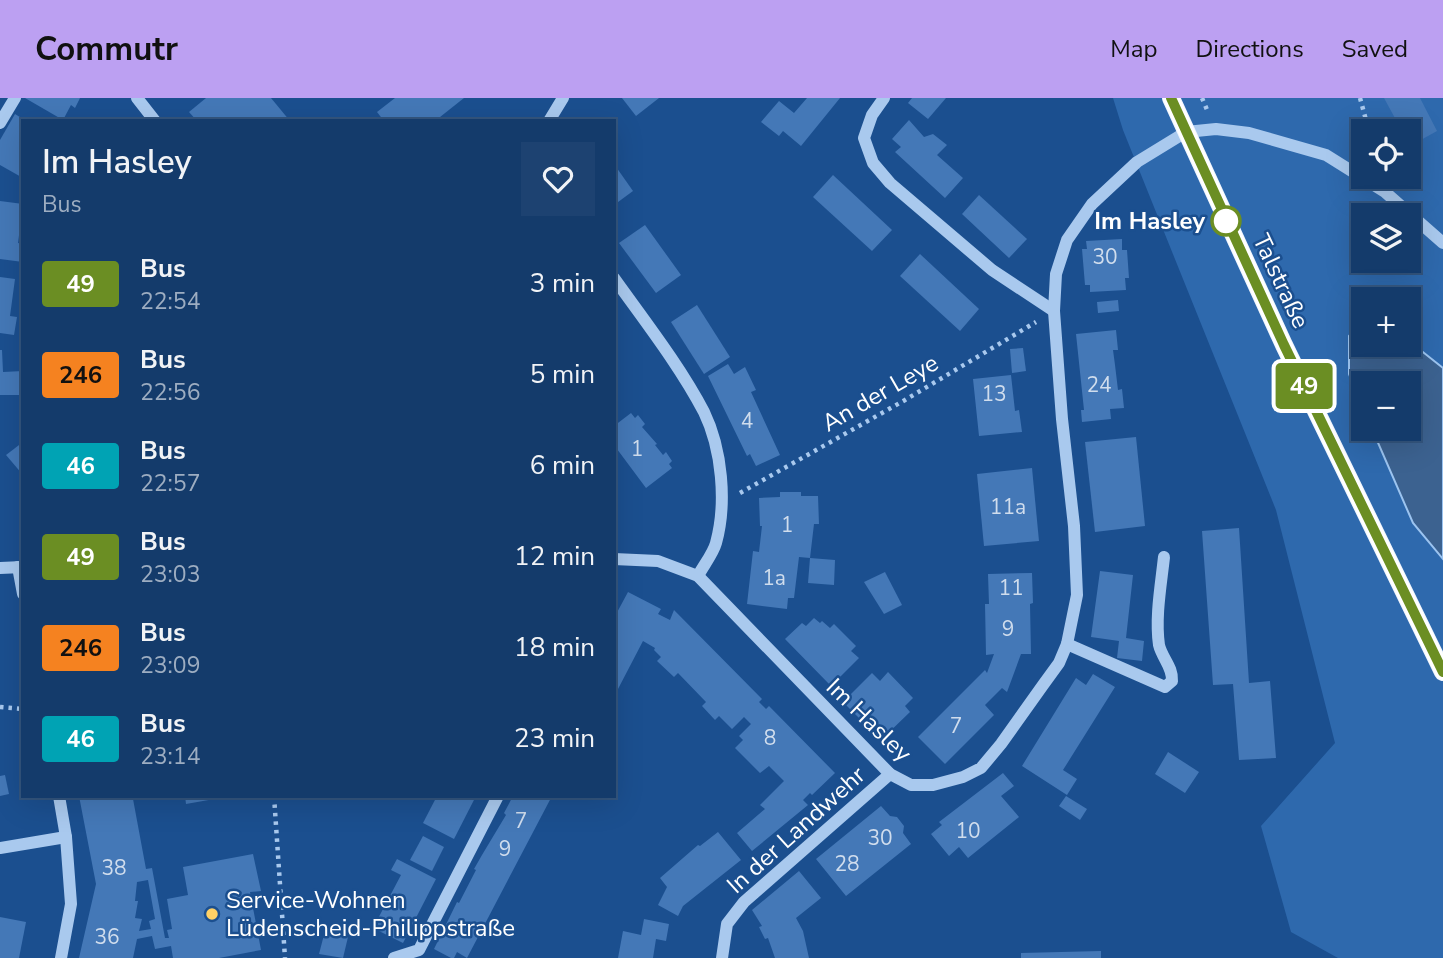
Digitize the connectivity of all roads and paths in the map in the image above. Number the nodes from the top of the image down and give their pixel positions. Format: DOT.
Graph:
graph roads {
  1 [pos="15,98"];
  2 [pos="137,98"];
  3 [pos="564,98"];
  4 [pos="884,98"];
  5 [pos="1171,98"];
  6 [pos="1360,98"];
  7 [pos="153,119"];
  8 [pos="550,119"];
  9 [pos="1366,119"];
  10 [pos="0,123"];
  11 [pos="1186,132"];
  12 [pos="1443,243"];
  13 [pos="616,281"];
  14 [pos="1054,311"];
  15 [pos="722,504"];
  16 [pos="1164,557"];
  17 [pos="616,563"];
  18 [pos="20,567"];
  19 [pos="0,568"];
  20 [pos="698,576"];
  21 [pos="1067,644"];
  22 [pos="1443,672"];
  23 [pos="0,707"];
  24 [pos="21,709"];
  25 [pos="890,774"];
  26 [pos="59,798"];
  27 [pos="275,798"];
  28 [pos="497,798"];
  29 [pos="66,837"];
  30 [pos="0,848"];
  31 [pos="61,958"];
  32 [pos="285,958"];
  33 [pos="394,958"];
  34 [pos="722,958"];
  1 -- 10 [label="street"];
  2 -- 7 [label="street"];
  3 -- 8 [label="street"];
  4 -- 14 [label="street"];
  5 -- 11 [label="main road, Talstraße"];
  6 -- 9 [label="path"];
  11 -- 12 [label="street"];
  11 -- 14 [label="street, Im Hasley"];
  11 -- 22 [label="main road, Talstraße"];
  13 -- 15 [label="street"];
  14 -- 15 [label="path, An der Leye"];
  14 -- 21 [label="street, Im Hasley"];
  15 -- 20 [label="street"];
  16 -- 21 [label="street"];
  17 -- 20 [label="street"];
  18 -- 19 [label="street"];
  20 -- 25 [label="street, Im Hasley"];
  21 -- 25 [label="street, Im Hasley"];
  23 -- 24 [label="path"];
  25 -- 34 [label="street, In der Landwehr"];
  26 -- 29 [label="street"];
  27 -- 32 [label="path"];
  28 -- 33 [label="street"];
  29 -- 30 [label="street"];
  29 -- 31 [label="street"];
}
